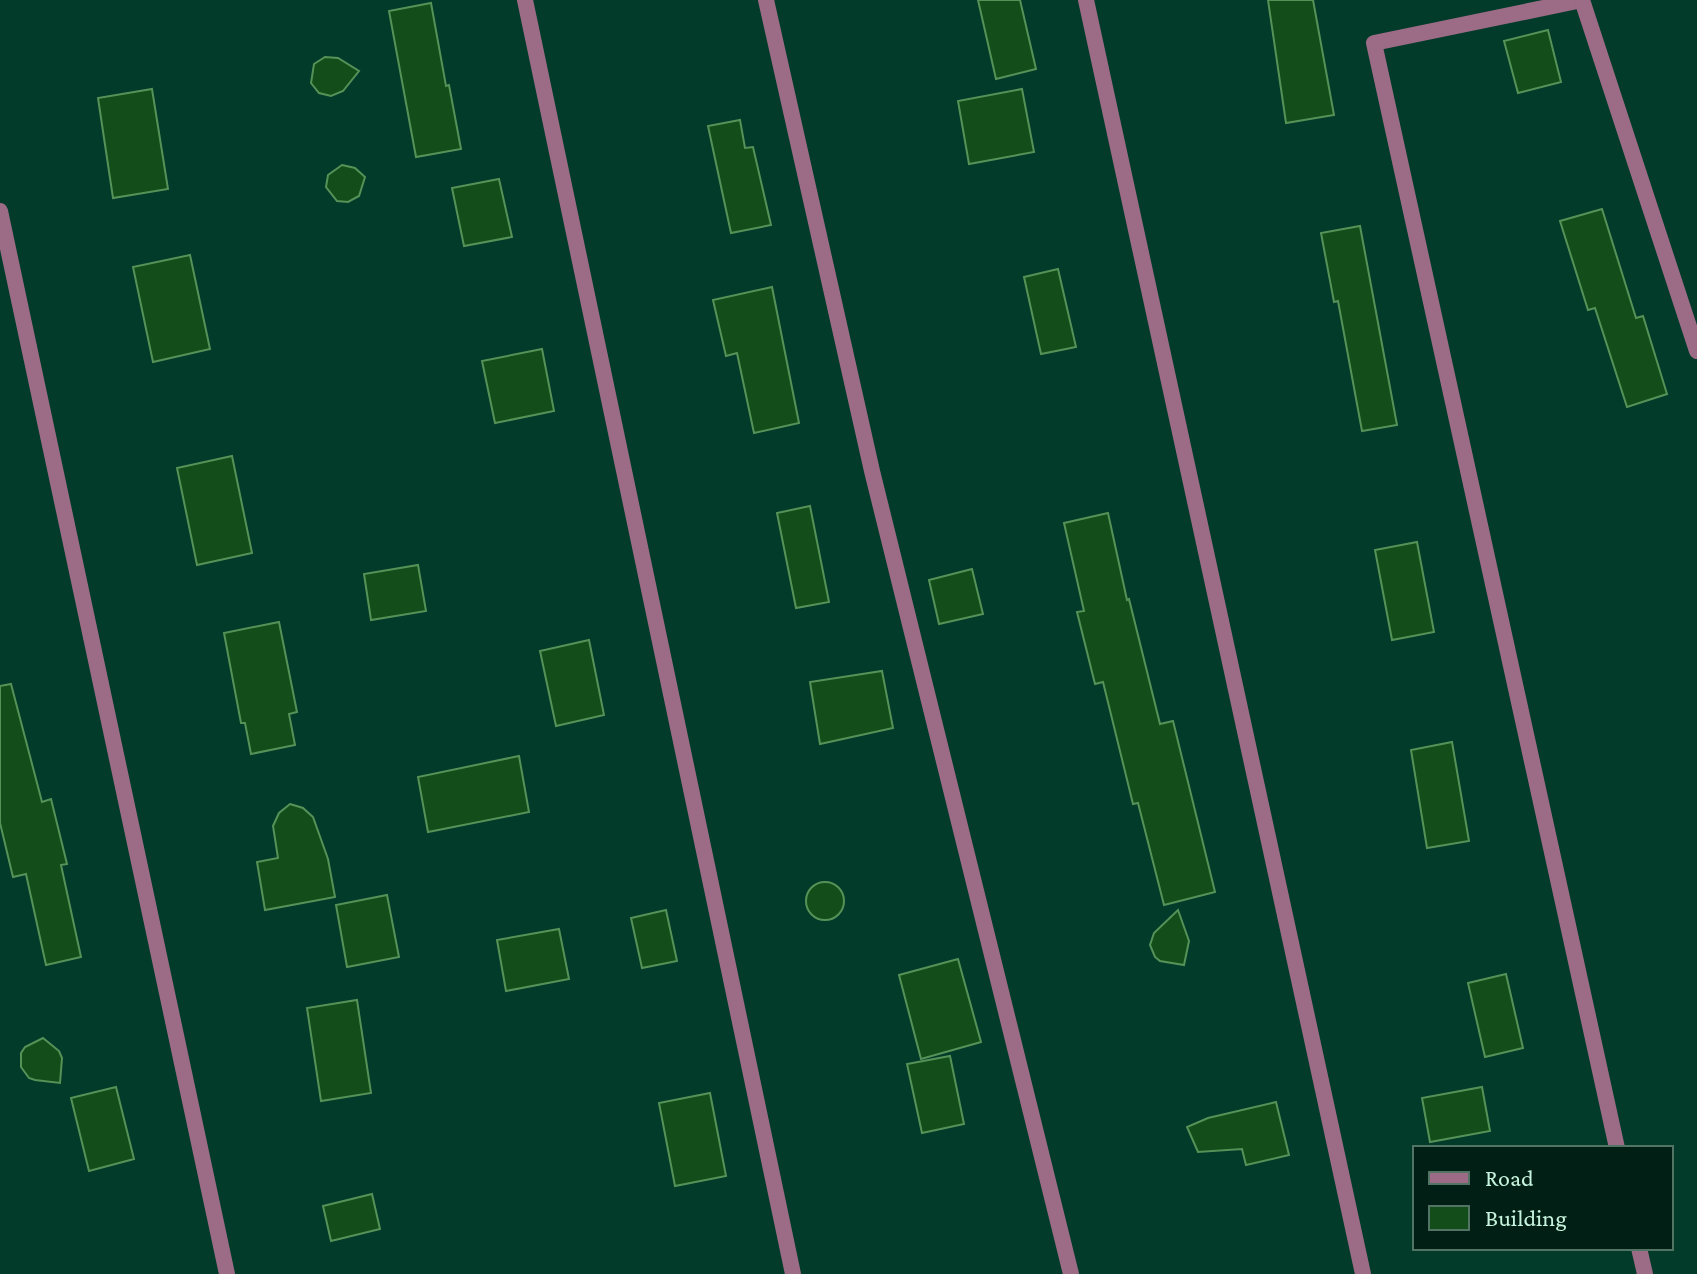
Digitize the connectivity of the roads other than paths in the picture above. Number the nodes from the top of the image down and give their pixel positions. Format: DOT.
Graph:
graph roads {
  1 [pos="525,0"];
  2 [pos="766,0"];
  3 [pos="1086,0"];
  4 [pos="1582,0"];
  5 [pos="0,211"];
  6 [pos="1697,351"];
  7 [pos="1617,1146"];
  8 [pos="1639,1250"];
  9 [pos="227,1274"];
  10 [pos="793,1274"];
  11 [pos="1071,1274"];
  12 [pos="1363,1274"];
  13 [pos="1645,1274"];
  1 -- 10 [label="street"];
  2 -- 11 [label="street"];
  3 -- 12 [label="street"];
  4 -- 6 [label="street"];
  4 -- 7 [label="street"];
  5 -- 9 [label="street"];
  8 -- 13 [label="street"];
}
